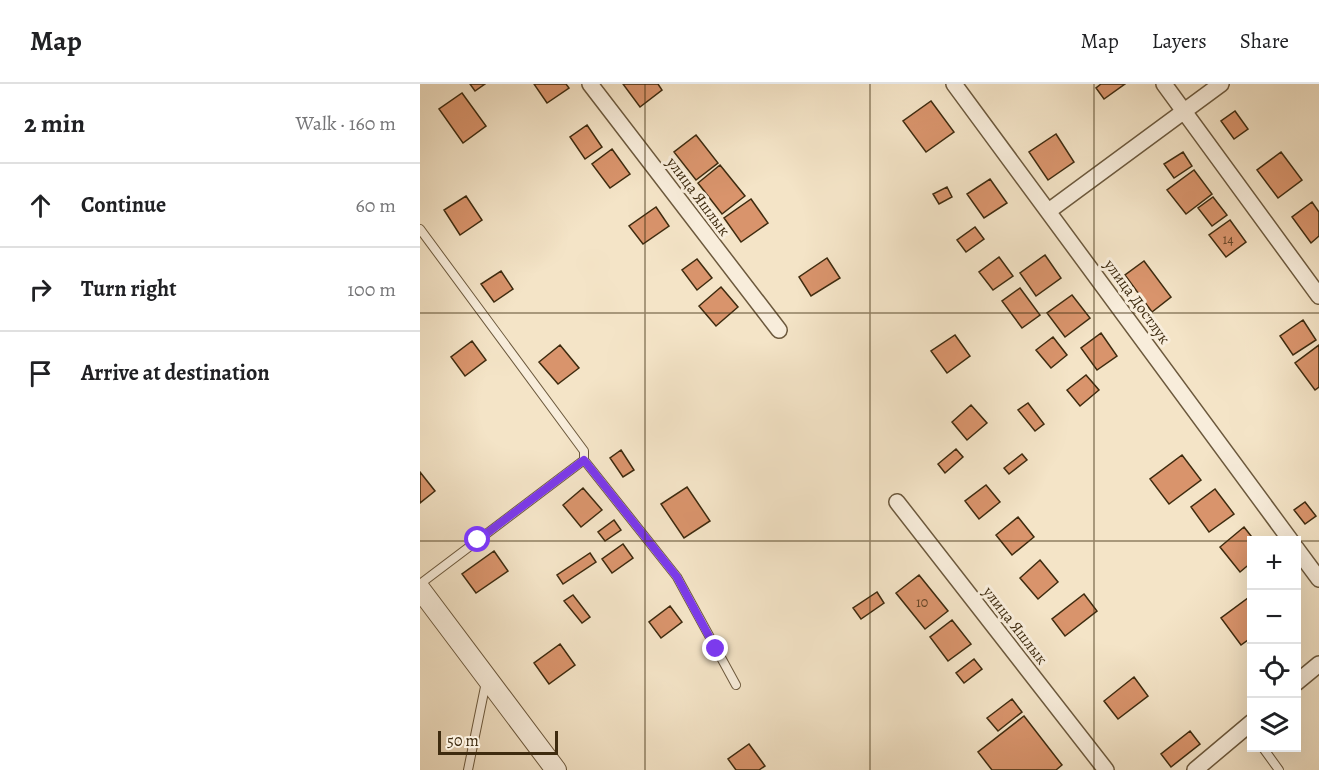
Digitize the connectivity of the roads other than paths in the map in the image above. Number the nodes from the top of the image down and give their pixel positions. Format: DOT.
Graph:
graph roads {
  1 [pos="590,84"];
  2 [pos="954,84"];
  3 [pos="1164,84"];
  4 [pos="1221,84"];
  5 [pos="1183,110"];
  6 [pos="1050,210"];
  7 [pos="420,229"];
  8 [pos="1319,296"];
  9 [pos="779,330"];
  10 [pos="584,460"];
  11 [pos="897,502"];
  12 [pos="1288,536"];
  13 [pos="1301,555"];
  14 [pos="1319,579"];
  15 [pos="420,584"];
  16 [pos="420,589"];
  17 [pos="1319,664"];
  18 [pos="487,678"];
  19 [pos="1301,679"];
  20 [pos="736,685"];
  21 [pos="1247,729"];
  22 [pos="1266,752"];
  23 [pos="468,770"];
  24 [pos="556,770"];
  25 [pos="1106,770"];
  26 [pos="1195,770"];
  27 [pos="1279,770"];
  1 -- 9 [label="street, улица Яшлык"];
  2 -- 6 [label="street, улица Достлук"];
  3 -- 5 [label="street"];
  4 -- 5 [label="street"];
  5 -- 6 [label="street"];
  5 -- 8 [label="street"];
  6 -- 12 [label="street, улица Достлук"];
  7 -- 10 [label="lane"];
  10 -- 15 [label="lane"];
  10 -- 20 [label="lane"];
  11 -- 25 [label="street, улица Яшлык"];
  13 -- 14 [label="street"];
  16 -- 18 [label="street"];
  17 -- 19 [label="street"];
  18 -- 23 [label="lane"];
  18 -- 24 [label="street"];
  21 -- 26 [label="street"];
  22 -- 27 [label="lane"];
}
